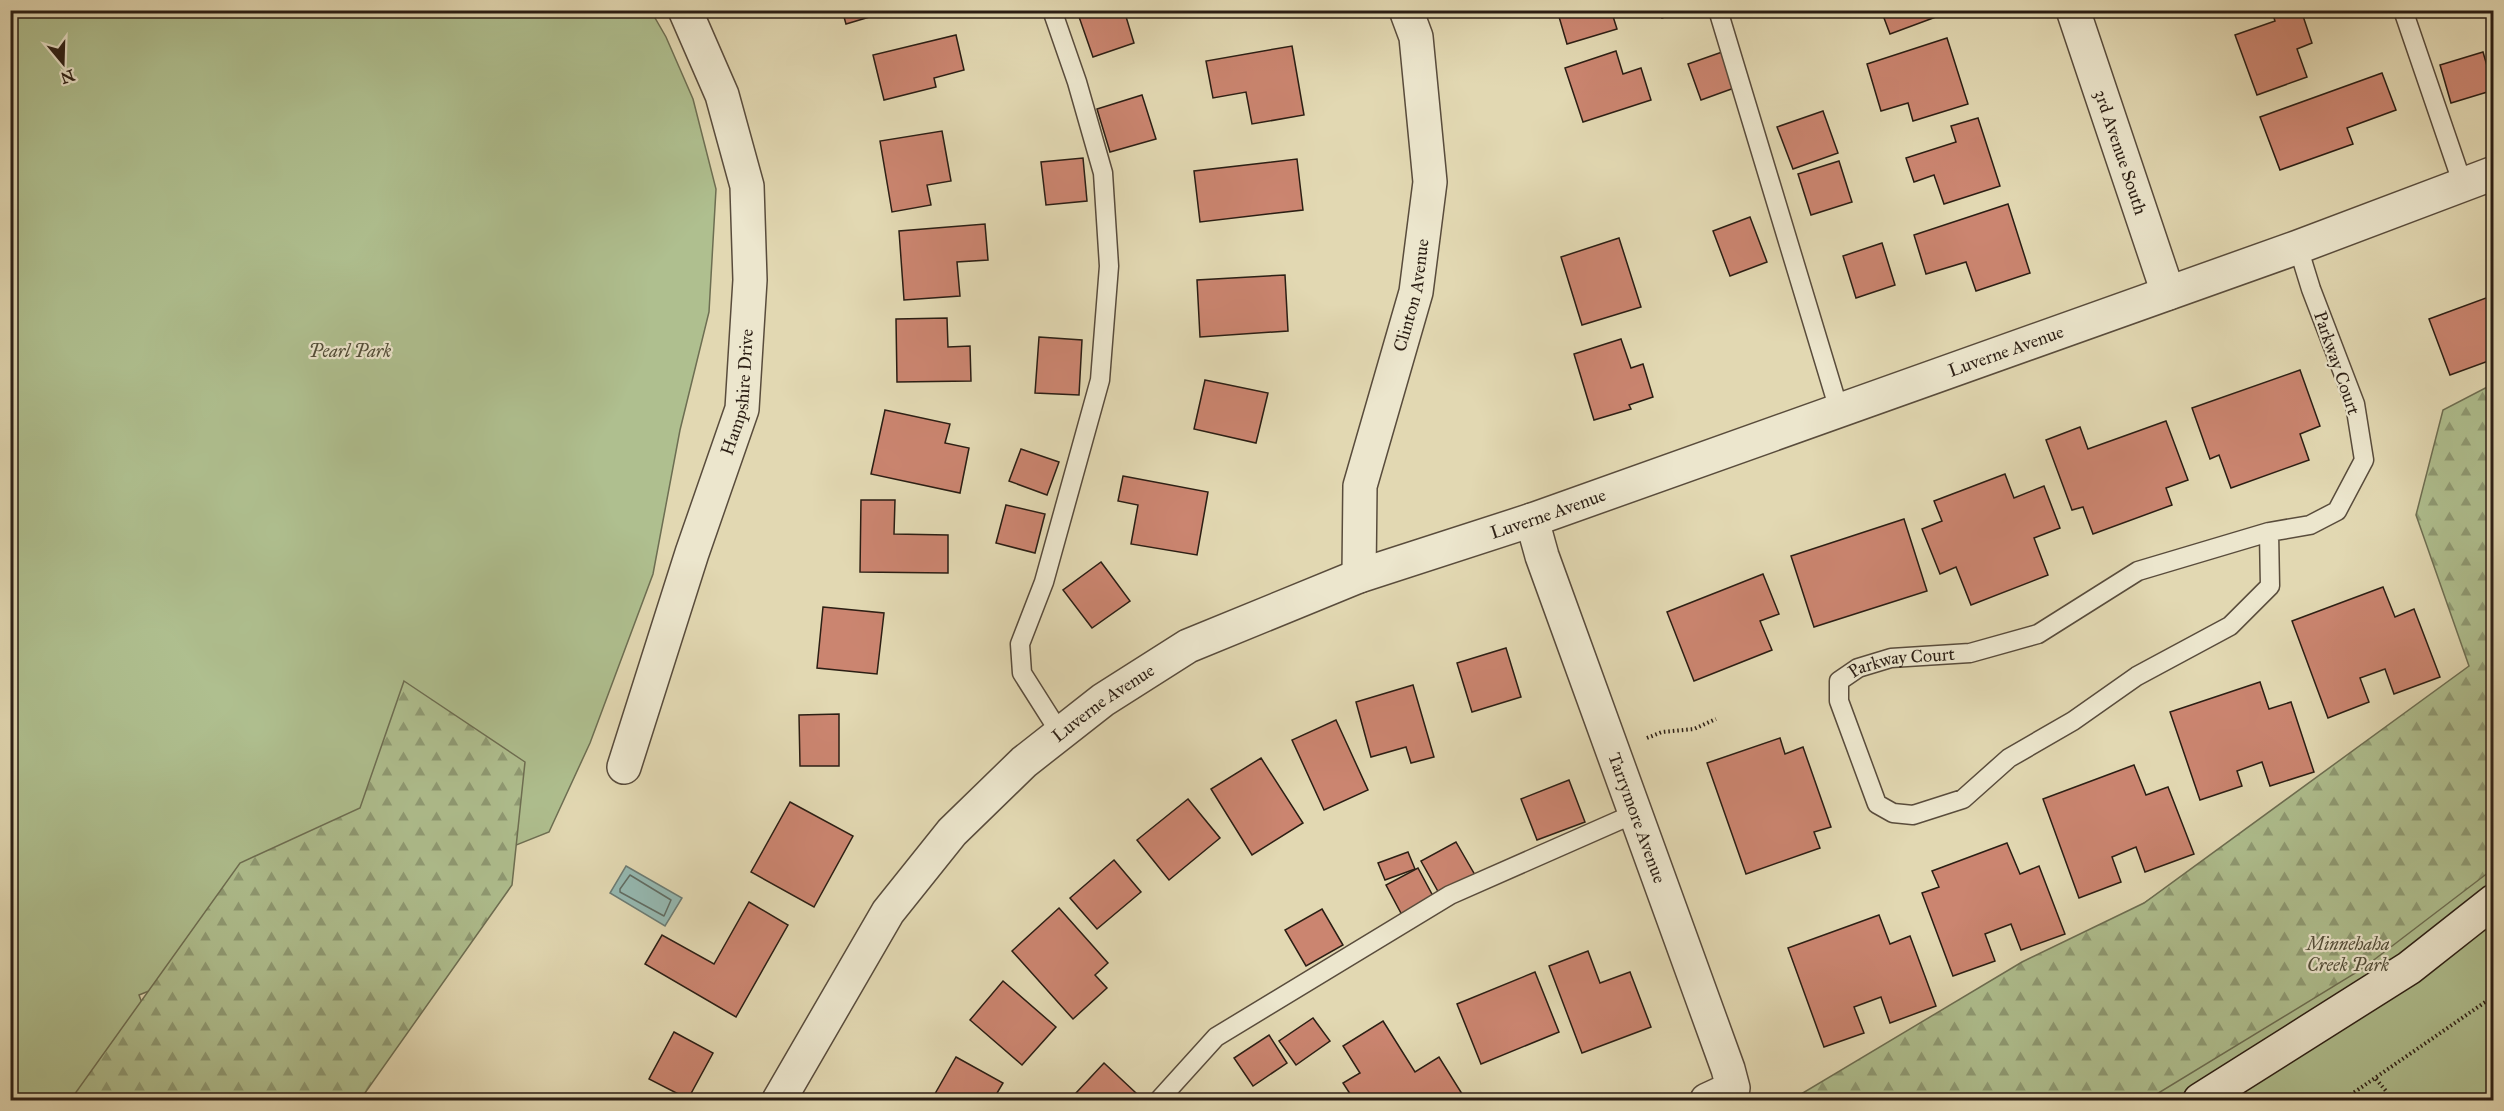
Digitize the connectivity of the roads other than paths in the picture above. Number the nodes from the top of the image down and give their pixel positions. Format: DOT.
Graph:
graph roads {
  1 [pos="685,10"];
  2 [pos="1052,10"];
  3 [pos="1406,10"];
  4 [pos="1718,10"];
  5 [pos="2073,10"];
  6 [pos="2403,10"];
  7 [pos="2493,173"];
  8 [pos="2463,184"];
  9 [pos="2298,247"];
  10 [pos="2168,293"];
  11 [pos="1839,411"];
  12 [pos="1532,520"];
  13 [pos="2269,532"];
  14 [pos="1359,576"];
  15 [pos="1060,733"];
  16 [pos="624,767"];
  17 [pos="1636,813"];
  18 [pos="2493,901"];
  19 [pos="779,1101"];
  20 [pos="1159,1101"];
  21 [pos="1707,1101"];
  22 [pos="2200,1101"];
  1 -- 16 [label="street, Hampshire Drive"];
  2 -- 15 [label="lane"];
  3 -- 14 [label="street, Clinton Avenue"];
  4 -- 11 [label="lane"];
  5 -- 10 [label="street, 3rd Avenue South"];
  6 -- 8 [label="lane"];
  7 -- 8 [label="street, Luverne Avenue"];
  8 -- 9 [label="street, Luverne Avenue"];
  9 -- 10 [label="street, Luverne Avenue"];
  9 -- 13 [label="lane, Parkway Court"];
  10 -- 11 [label="street, Luverne Avenue"];
  11 -- 12 [label="street, Luverne Avenue"];
  12 -- 14 [label="street, Luverne Avenue"];
  12 -- 17 [label="street, Tarrymore Avenue"];
  13 -- 13 [label="lane, Parkway Court"];
  14 -- 15 [label="street, Luverne Avenue"];
  15 -- 19 [label="street, Luverne Avenue"];
  17 -- 20 [label="lane"];
  17 -- 21 [label="street, Tarrymore Avenue"];
  18 -- 22 [label="street"];
}
